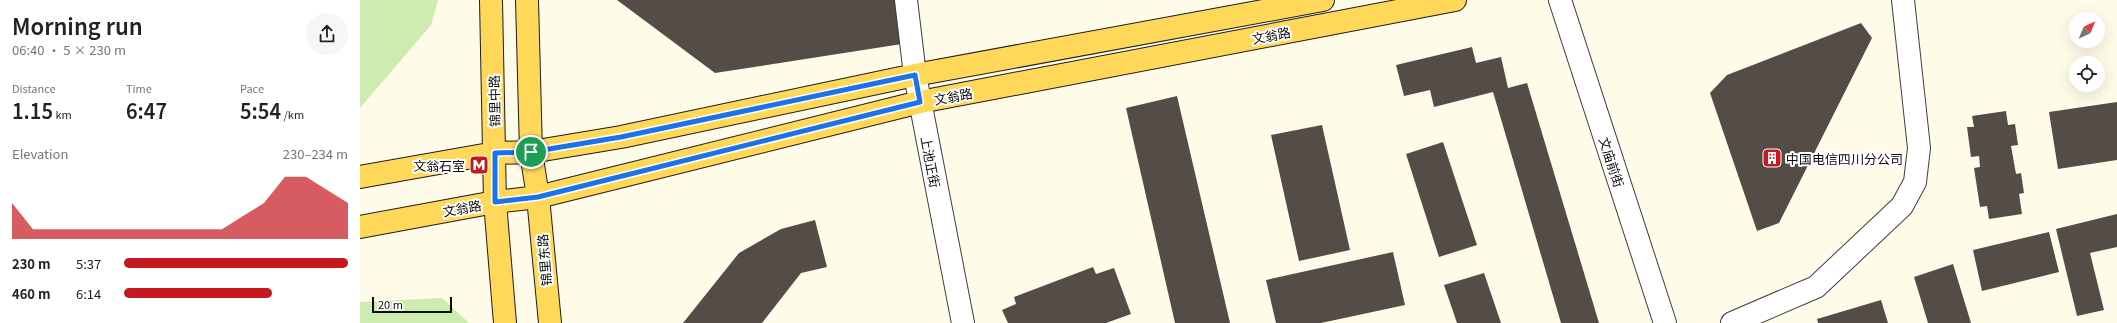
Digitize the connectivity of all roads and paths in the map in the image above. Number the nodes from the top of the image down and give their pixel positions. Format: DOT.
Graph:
graph roads {
  1 [pos="491,0"];
  2 [pos="527,0"];
  3 [pos="906,0"];
  4 [pos="1323,0"];
  5 [pos="1455,0"];
  6 [pos="1560,0"];
  7 [pos="1903,0"];
  8 [pos="915,75"];
  9 [pos="920,102"];
  10 [pos="531,152"];
  11 [pos="495,153"];
  12 [pos="360,177"];
  13 [pos="538,197"];
  14 [pos="495,202"];
  15 [pos="360,227"];
  16 [pos="505,323"];
  17 [pos="550,323"];
  18 [pos="963,323"];
  19 [pos="1665,323"];
  20 [pos="1732,323"];
  1 -- 11 [label="main road, 锦里中路"];
  2 -- 10 [label="main road"];
  3 -- 8 [label="street, 上池正街"];
  4 -- 8 [label="main road, 文翁路"];
  5 -- 9 [label="main road, 文翁路"];
  6 -- 19 [label="street, 文庙前街"];
  7 -- 20 [label="street"];
  8 -- 9 [label="street, 上池正街"];
  8 -- 10 [label="main road, 文翁路"];
  9 -- 13 [label="main road, 文翁路"];
  9 -- 18 [label="street, 上池正街"];
  10 -- 11 [label="main road, 文翁路"];
  10 -- 13 [label="main road"];
  11 -- 12 [label="main road, 文翁路"];
  11 -- 14 [label="main road, 锦里中路"];
  13 -- 14 [label="main road, 文翁路"];
  13 -- 17 [label="main road, 锦里东路"];
  14 -- 15 [label="main road, 文翁路"];
  14 -- 16 [label="main road"];
}
